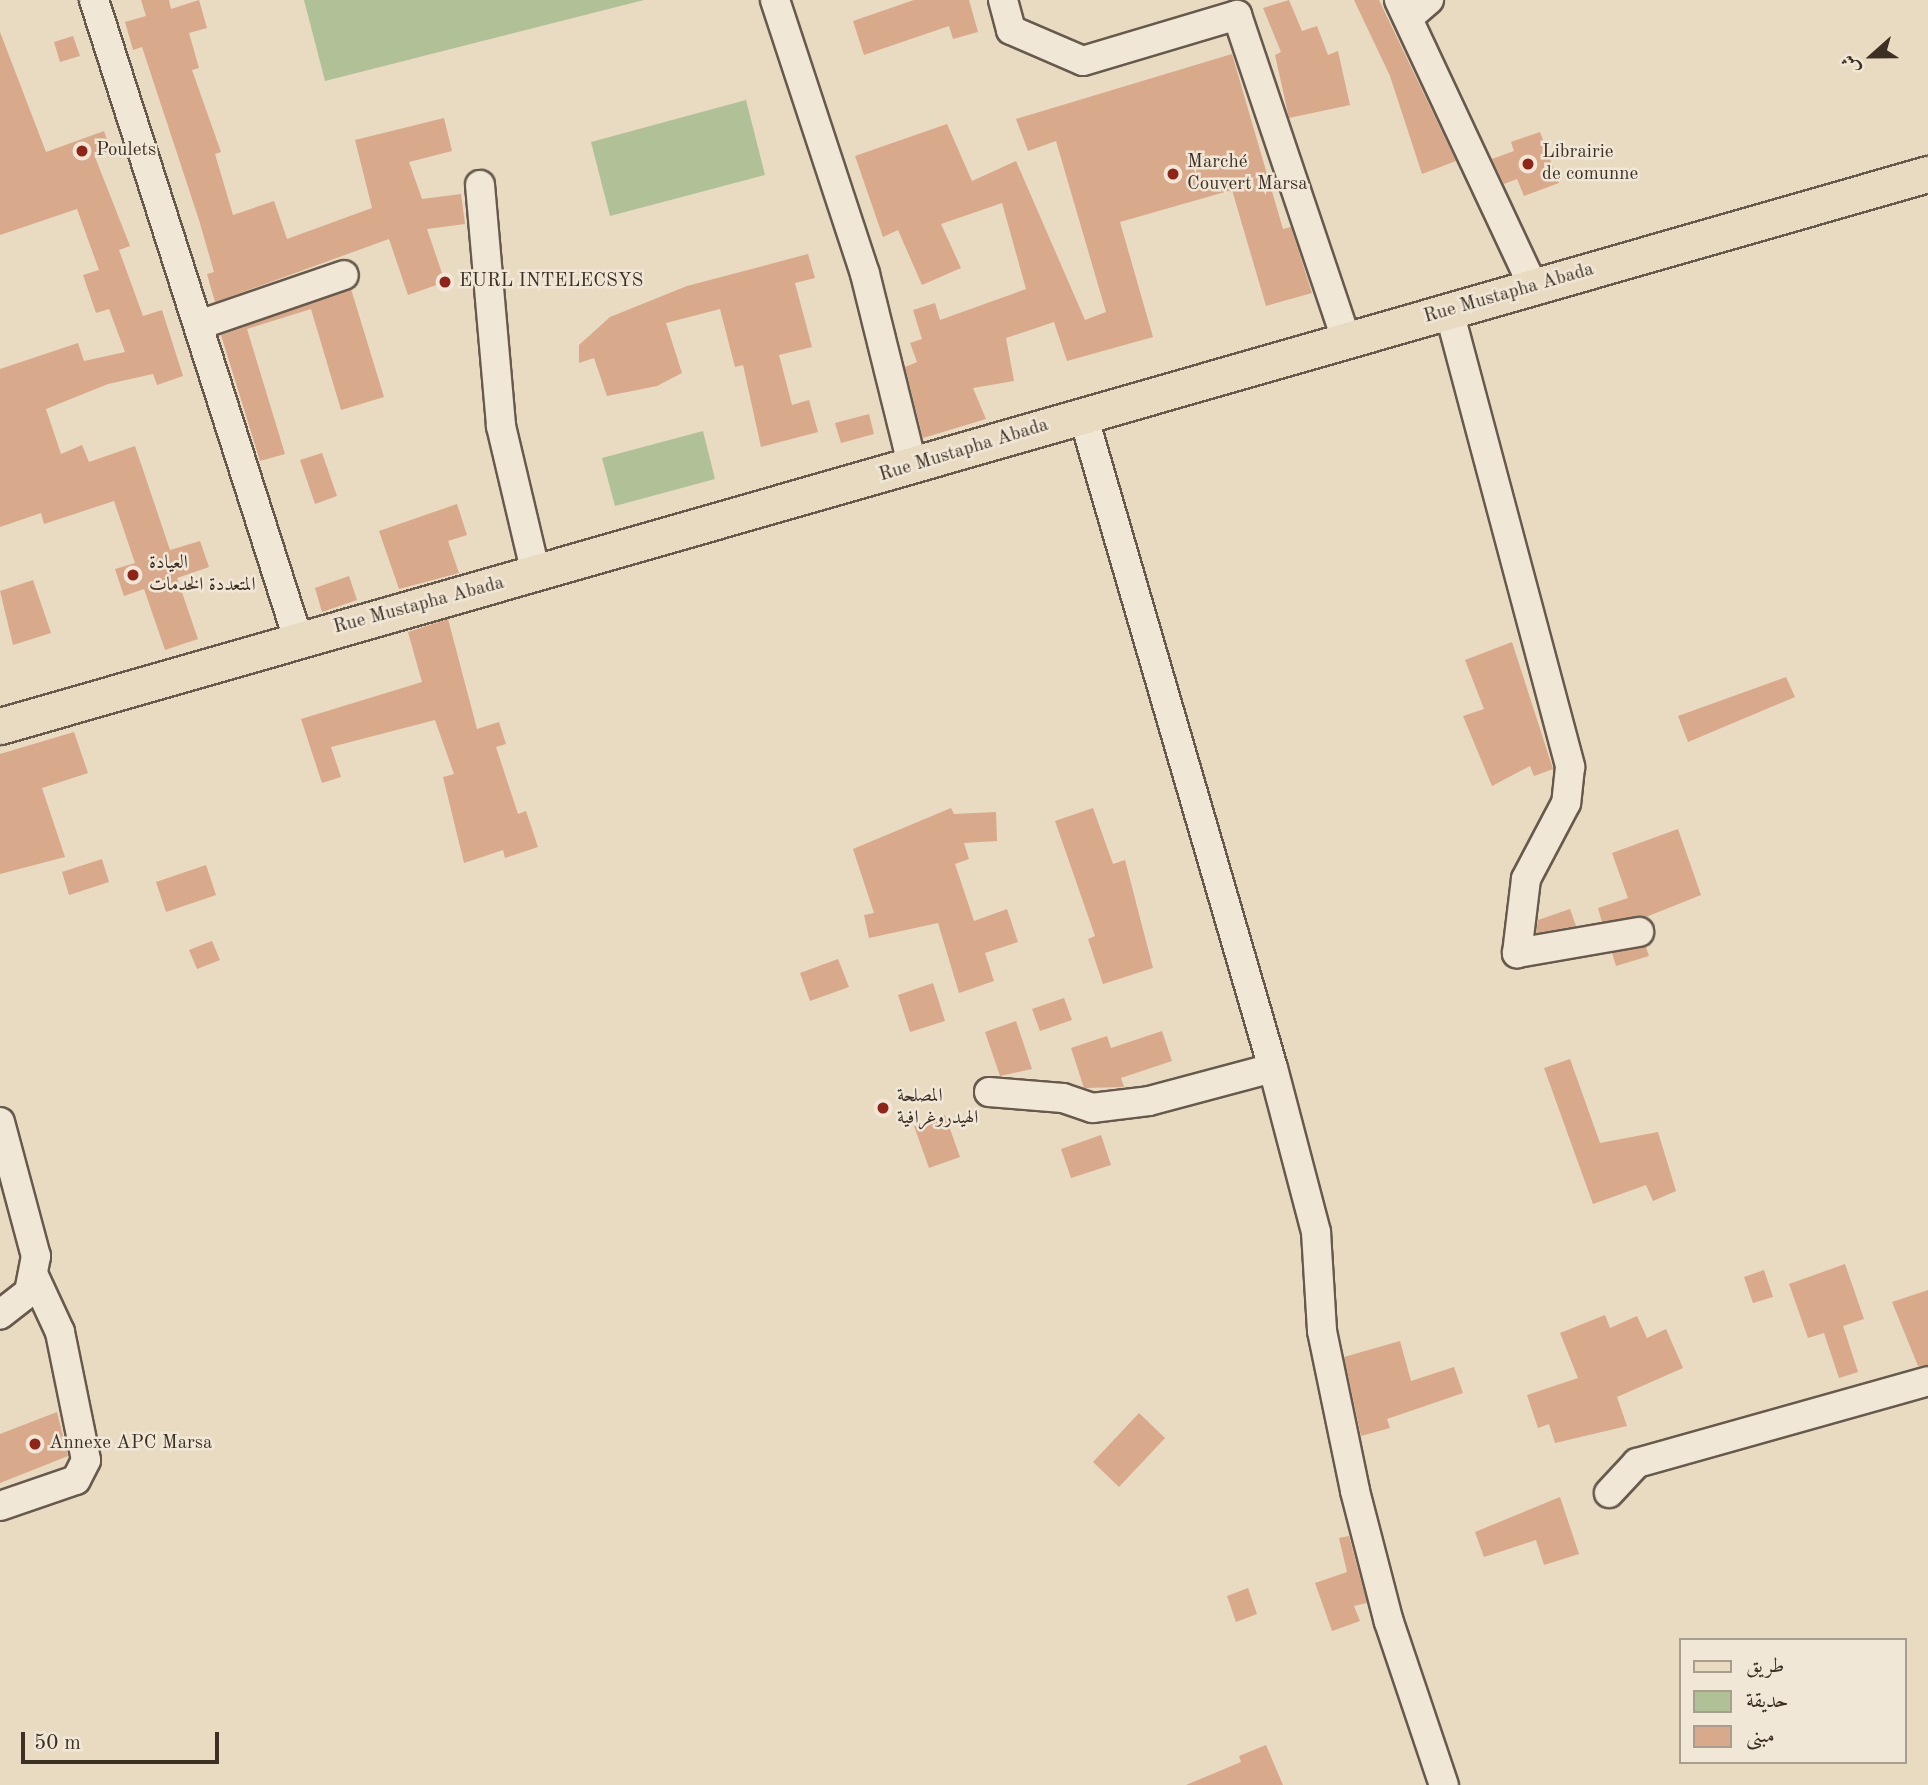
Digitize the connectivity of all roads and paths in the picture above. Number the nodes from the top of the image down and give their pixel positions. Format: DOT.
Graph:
graph roads {
  1 [pos="94,0"];
  2 [pos="775,0"];
  3 [pos="1003,0"];
  4 [pos="1429,0"];
  5 [pos="1236,8"];
  6 [pos="1403,9"];
  7 [pos="1928,174"];
  8 [pos="480,185"];
  9 [pos="344,275"];
  10 [pos="1534,288"];
  11 [pos="1449,311"];
  12 [pos="199,325"];
  13 [pos="1346,339"];
  14 [pos="1083,415"];
  15 [pos="913,468"];
  16 [pos="536,574"];
  17 [pos="298,639"];
  18 [pos="0,726"];
  19 [pos="1640,932"];
  20 [pos="1273,1068"];
  21 [pos="989,1092"];
  22 [pos="0,1122"];
  23 [pos="34,1276"];
  24 [pos="0,1315"];
  25 [pos="1928,1381"];
  26 [pos="1609,1493"];
  27 [pos="0,1506"];
  28 [pos="1444,1785"];
  1 -- 12 [label="street"];
  2 -- 15 [label="street"];
  3 -- 5 [label="street"];
  4 -- 6 [label="street"];
  5 -- 13 [label="street"];
  6 -- 10 [label="street"];
  7 -- 10 [label="main road, Rue Mustapha Abada"];
  8 -- 16 [label="street"];
  9 -- 12 [label="street"];
  10 -- 11 [label="main road, Rue Mustapha Abada"];
  11 -- 13 [label="main road, Rue Mustapha Abada"];
  11 -- 19 [label="street"];
  12 -- 17 [label="street"];
  13 -- 14 [label="main road, Rue Mustapha Abada"];
  14 -- 15 [label="main road, Rue Mustapha Abada"];
  14 -- 20 [label="street"];
  15 -- 16 [label="main road, Rue Mustapha Abada"];
  16 -- 17 [label="main road, Rue Mustapha Abada"];
  17 -- 18 [label="main road, Rue Mustapha Abada"];
  20 -- 21 [label="street"];
  20 -- 28 [label="street"];
  22 -- 23 [label="street"];
  23 -- 24 [label="street"];
  23 -- 27 [label="street"];
  25 -- 26 [label="street"];
}
